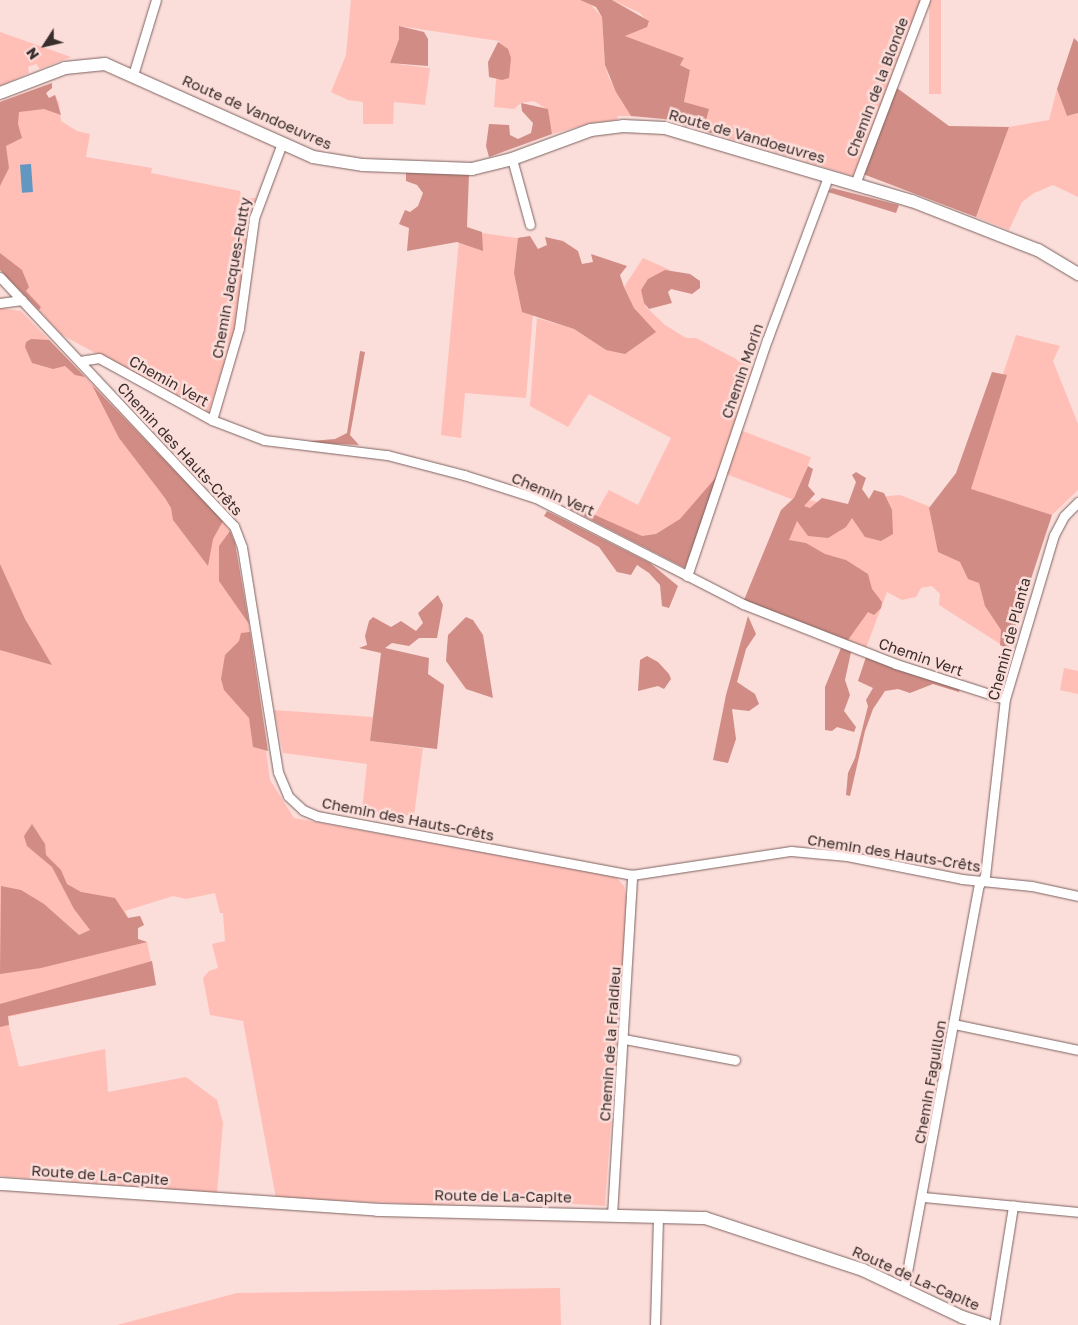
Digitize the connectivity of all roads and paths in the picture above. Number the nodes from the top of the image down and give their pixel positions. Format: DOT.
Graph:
graph roads {
  1 [pos="156,0"];
  2 [pos="925,0"];
  3 [pos="133,75"];
  4 [pos="0,93"];
  5 [pos="282,143"];
  6 [pos="512,159"];
  7 [pos="828,177"];
  8 [pos="855,184"];
  9 [pos="530,225"];
  10 [pos="1078,274"];
  11 [pos="0,278"];
  12 [pos="22,300"];
  13 [pos="0,303"];
  14 [pos="80,362"];
  15 [pos="212,420"];
  16 [pos="1078,502"];
  17 [pos="687,576"];
  18 [pos="1005,699"];
  19 [pos="632,875"];
  20 [pos="982,882"];
  21 [pos="1078,896"];
  22 [pos="954,1024"];
  23 [pos="624,1039"];
  24 [pos="1078,1050"];
  25 [pos="735,1060"];
  26 [pos="0,1184"];
  27 [pos="923,1196"];
  28 [pos="1013,1206"];
  29 [pos="1078,1212"];
  30 [pos="612,1215"];
  31 [pos="658,1215"];
  32 [pos="904,1288"];
  33 [pos="970,1323"];
  34 [pos="655,1325"];
  35 [pos="987,1325"];
  36 [pos="994,1325"];
  1 -- 3 [label="street"];
  2 -- 8 [label="street, Chemin de la Blonde"];
  3 -- 4 [label="main road, Route de Vandoeuvres"];
  3 -- 5 [label="main road, Route de Vandoeuvres"];
  5 -- 6 [label="main road, Route de Vandoeuvres"];
  5 -- 15 [label="street, Chemin Jacques-Rutty"];
  6 -- 7 [label="main road, Route de Vandoeuvres"];
  6 -- 9 [label="street"];
  7 -- 8 [label="main road, Route de Vandoeuvres"];
  7 -- 17 [label="street, Chemin Morin"];
  8 -- 10 [label="main road, Route de Vandoeuvres"];
  11 -- 12 [label="street, Chemin des Hauts-Crêts"];
  12 -- 13 [label="street"];
  12 -- 14 [label="street, Chemin des Hauts-Crêts"];
  14 -- 15 [label="street, Chemin Vert"];
  14 -- 19 [label="street, Chemin des Hauts-Crêts"];
  15 -- 17 [label="street, Chemin Vert"];
  16 -- 18 [label="street, Chemin de Planta"];
  17 -- 18 [label="street, Chemin Vert"];
  18 -- 20 [label="street, Chemin de Planta"];
  19 -- 20 [label="street, Chemin des Hauts-Crêts"];
  19 -- 23 [label="street, Chemin de la Fraidieu"];
  20 -- 21 [label="street, Chemin des Hauts-Crêts"];
  20 -- 22 [label="street, Chemin Faguillon"];
  22 -- 24 [label="street"];
  22 -- 27 [label="street, Chemin Faguillon"];
  23 -- 25 [label="street"];
  23 -- 30 [label="street, Chemin de la Fraidieu"];
  26 -- 30 [label="main road, Route de La-Capite"];
  27 -- 28 [label="street"];
  27 -- 32 [label="street, Chemin Faguillon"];
  28 -- 29 [label="street"];
  28 -- 36 [label="street"];
  30 -- 31 [label="main road, Route de La-Capite"];
  31 -- 32 [label="main road, Route de La-Capite"];
  31 -- 34 [label="street"];
  32 -- 33 [label="main road, Route de La-Capite"];
  33 -- 35 [label="main road, Route de La-Capite"];
}
